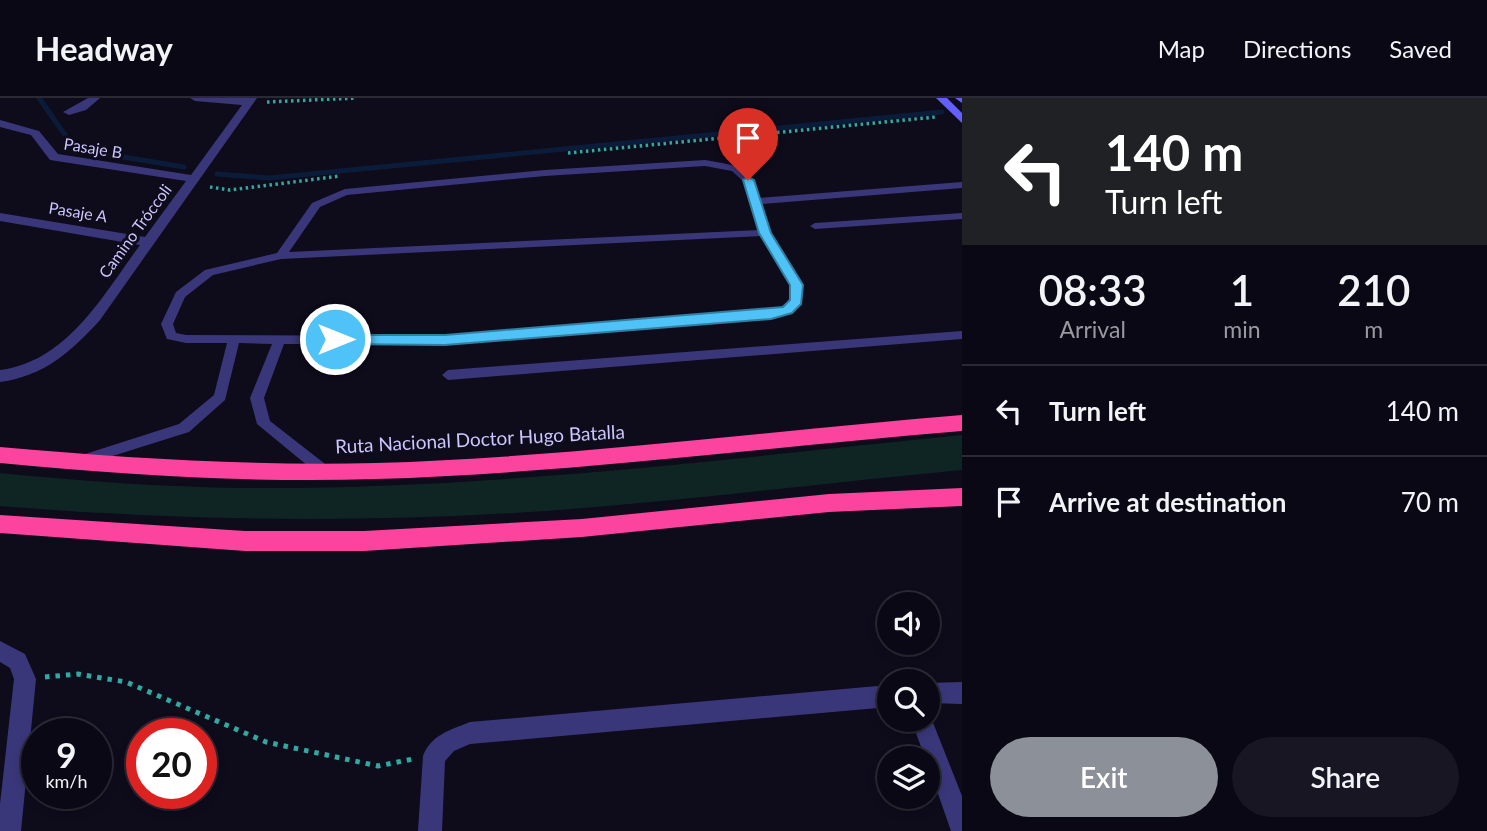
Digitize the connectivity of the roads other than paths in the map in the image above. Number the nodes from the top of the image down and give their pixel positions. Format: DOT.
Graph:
graph roads {
  1 [pos="95,98"];
  2 [pos="195,98"];
  3 [pos="941,98"];
  4 [pos="251,100"];
  5 [pos="69,111"];
  6 [pos="962,120"];
  7 [pos="28,123"];
  8 [pos="6,125"];
  9 [pos="0,135"];
  10 [pos="194,179"];
  11 [pos="962,185"];
  12 [pos="755,201"];
  13 [pos="962,216"];
  14 [pos="0,217"];
  15 [pos="815,226"];
  16 [pos="765,233"];
  17 [pos="149,242"];
  18 [pos="281,256"];
  19 [pos="962,335"];
  20 [pos="234,339"];
  21 [pos="280,339"];
  22 [pos="448,375"];
  23 [pos="0,376"];
  24 [pos="962,423"];
  25 [pos="0,455"];
  26 [pos="78,462"];
  27 [pos="324,471"];
  28 [pos="962,486"];
  29 [pos="962,497"];
  30 [pos="829,503"];
  31 [pos="0,524"];
  32 [pos="0,651"];
  33 [pos="962,693"];
  34 [pos="940,694"];
  35 [pos="877,697"];
  36 [pos="927,732"];
  37 [pos="962,828"];
  38 [pos="9,831"];
  39 [pos="430,831"];
  1 -- 5 [label="street"];
  2 -- 4 [label="street"];
  3 -- 6 [label="street"];
  4 -- 10 [label="street, Camino Tróccoli"];
  7 -- 8 [label="street"];
  8 -- 9 [label="street"];
  8 -- 10 [label="street, Pasaje B"];
  10 -- 17 [label="street, Camino Tróccoli"];
  11 -- 12 [label="lane"];
  12 -- 16 [label="lane"];
  12 -- 18 [label="lane"];
  13 -- 15 [label="lane"];
  14 -- 17 [label="street, Pasaje A"];
  16 -- 18 [label="lane"];
  16 -- 21 [label="lane"];
  17 -- 23 [label="street, Camino Tróccoli"];
  18 -- 20 [label="lane"];
  19 -- 22 [label="lane"];
  20 -- 21 [label="lane"];
  20 -- 26 [label="lane"];
  21 -- 27 [label="lane"];
  24 -- 27 [label="highway, Ruta Nacional Doctor Hugo Batalla"];
  25 -- 26 [label="highway, Ruta Nacional Doctor Hugo Batalla"];
  26 -- 27 [label="highway, Ruta Nacional Doctor Hugo Batalla"];
  28 -- 30 [label="highway"];
  29 -- 30 [label="highway"];
  30 -- 31 [label="highway"];
  32 -- 38 [label="street"];
  33 -- 34 [label="street"];
  35 -- 39 [label="street"];
  36 -- 37 [label="street"];
}
